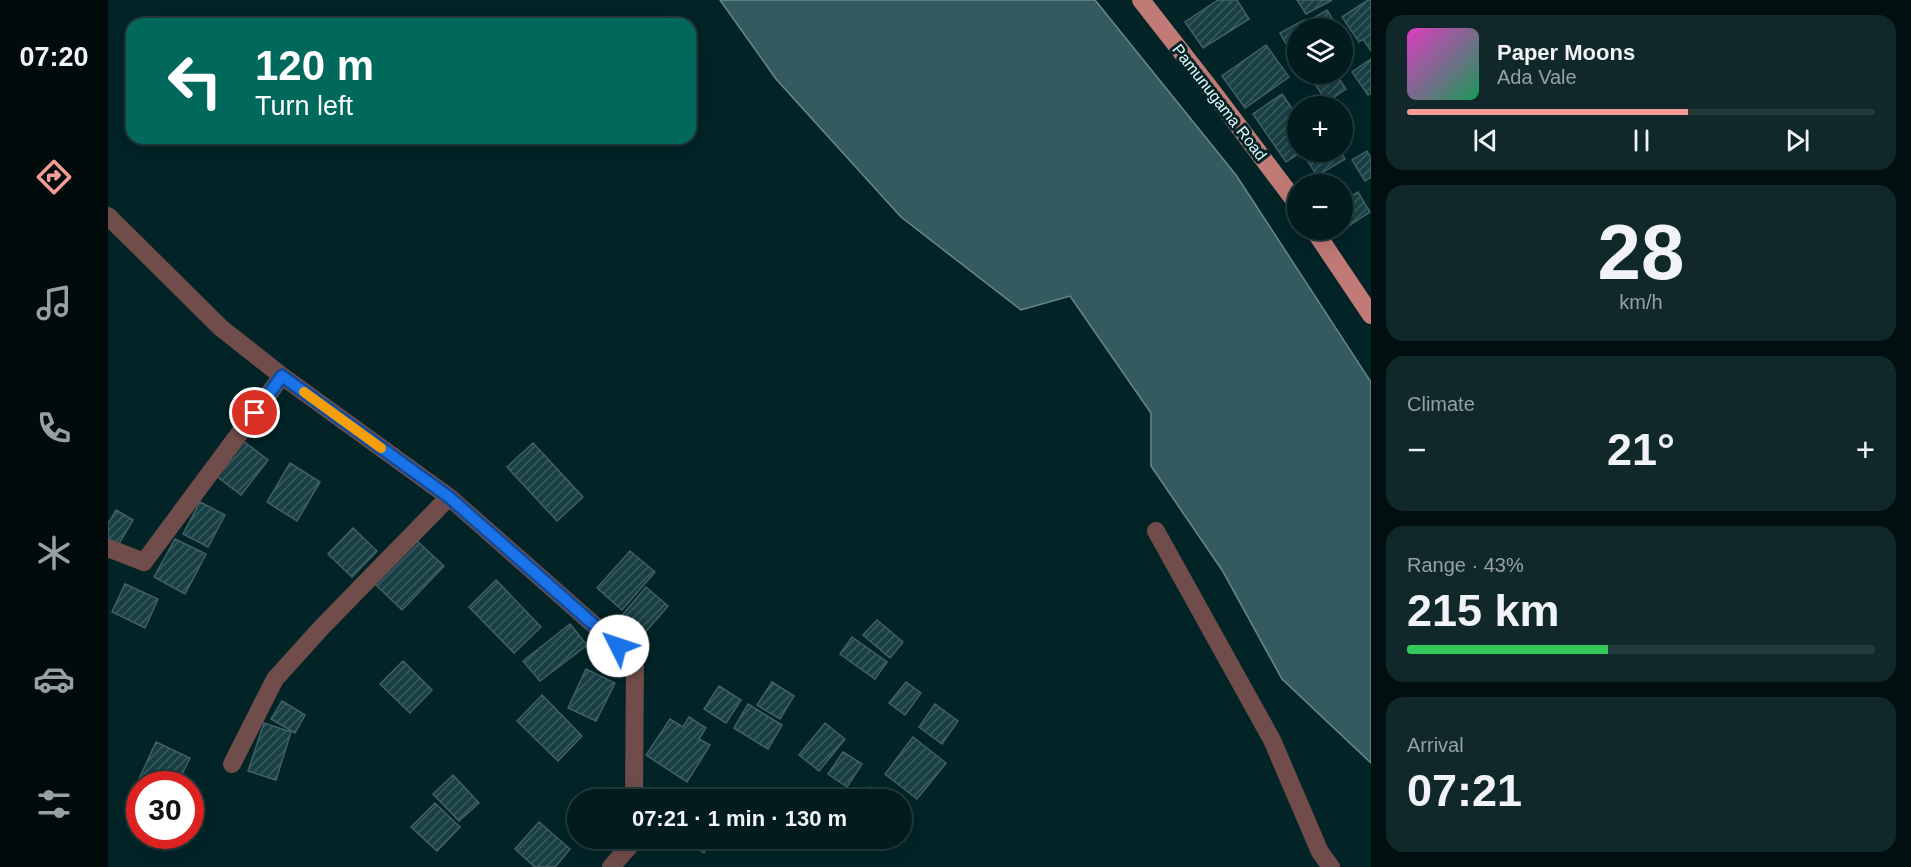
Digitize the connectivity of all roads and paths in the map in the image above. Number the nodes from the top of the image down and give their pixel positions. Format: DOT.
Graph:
graph roads {
  1 [pos="1141,0"];
  2 [pos="1287,190"];
  3 [pos="108,216"];
  4 [pos="1321,240"];
  5 [pos="1371,315"];
  6 [pos="282,376"];
  7 [pos="449,497"];
  8 [pos="1156,531"];
  9 [pos="108,548"];
  10 [pos="232,764"];
  11 [pos="634,789"];
  12 [pos="627,849"];
  13 [pos="611,867"];
  14 [pos="1331,867"];
  1 -- 2 [label="main road, Pamunugama Road"];
  3 -- 6 [label="street"];
  4 -- 5 [label="main road"];
  6 -- 7 [label="street"];
  6 -- 9 [label="street"];
  7 -- 10 [label="street"];
  7 -- 11 [label="street"];
  8 -- 14 [label="street"];
  12 -- 13 [label="street"];
}
